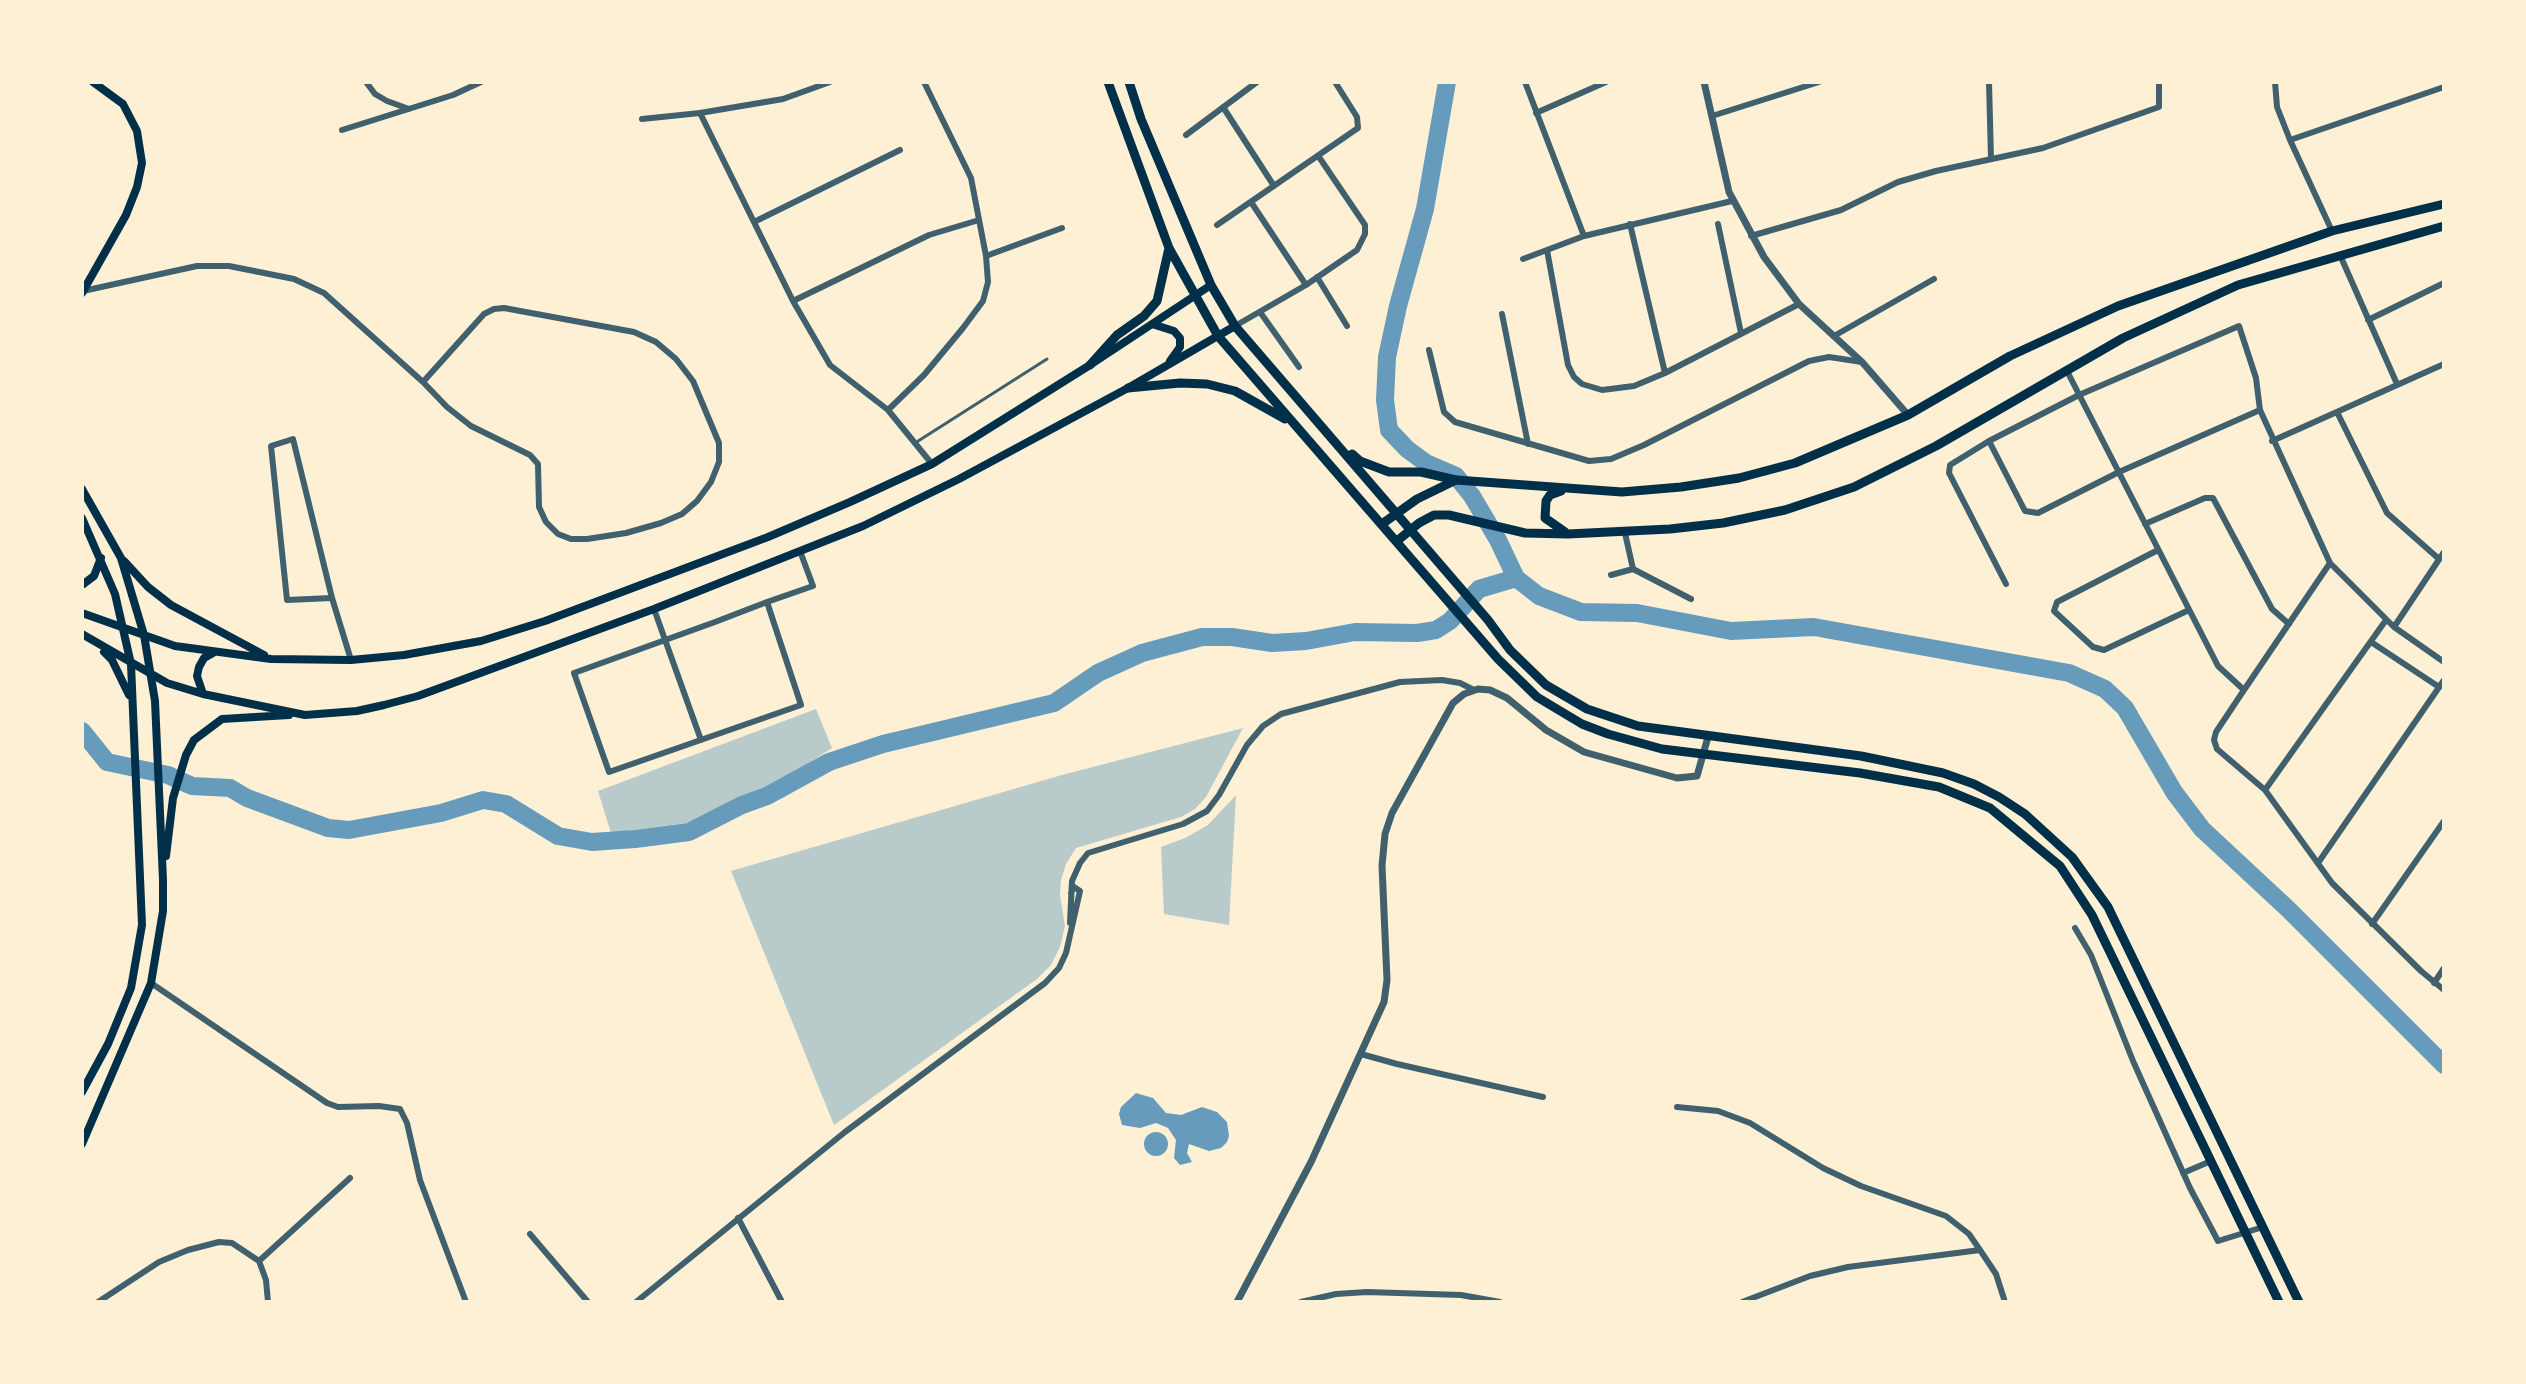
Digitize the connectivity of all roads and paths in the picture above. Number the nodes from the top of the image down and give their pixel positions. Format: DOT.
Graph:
graph roads {
  1 [pos="93,82"];
  2 [pos="366,82"];
  3 [pos="481,82"];
  4 [pos="830,82"];
  5 [pos="924,82"];
  6 [pos="1108,82"];
  7 [pos="1129,82"];
  8 [pos="1257,82"];
  9 [pos="1335,82"];
  10 [pos="1525,82"];
  11 [pos="1606,82"];
  12 [pos="1704,82"];
  13 [pos="1819,82"];
  14 [pos="1989,82"];
  15 [pos="2159,82"];
  16 [pos="2275,82"];
  17 [pos="2444,87"];
  18 [pos="1223,107"];
  19 [pos="409,109"];
  20 [pos="700,113"];
  21 [pos="1536,113"];
  22 [pos="1712,116"];
  23 [pos="642,119"];
  24 [pos="342,130"];
  25 [pos="1186,135"];
  26 [pos="2290,140"];
  27 [pos="900,150"];
  28 [pos="1319,157"];
  29 [pos="1991,159"];
  30 [pos="1274,186"];
  31 [pos="1732,201"];
  32 [pos="1251,202"];
  33 [pos="2444,204"];
  34 [pos="979,220"];
  35 [pos="754,222"];
  36 [pos="1630,224"];
  37 [pos="1718,224"];
  38 [pos="1217,225"];
  39 [pos="2444,226"];
  40 [pos="1062,228"];
  41 [pos="2332,231"];
  42 [pos="1584,236"];
  43 [pos="1751,236"];
  44 [pos="1169,248"];
  45 [pos="1547,250"];
  46 [pos="2340,255"];
  47 [pos="986,256"];
  48 [pos="1523,259"];
  49 [pos="1317,277"];
  50 [pos="1934,279"];
  51 [pos="2444,283"];
  52 [pos="1211,285"];
  53 [pos="1306,285"];
  54 [pos="83,292"];
  55 [pos="1194,295"];
  56 [pos="793,301"];
  57 [pos="1799,304"];
  58 [pos="1260,312"];
  59 [pos="1502,314"];
  60 [pos="2368,320"];
  61 [pos="1152,324"];
  62 [pos="1235,326"];
  63 [pos="1347,326"];
  64 [pos="1741,333"];
  65 [pos="1218,336"];
  66 [pos="1834,336"];
  67 [pos="1429,350"];
  68 [pos="1047,359"];
  69 [pos="1862,362"];
  70 [pos="2444,364"];
  71 [pos="1090,365"];
  72 [pos="1166,366"];
  73 [pos="1299,367"];
  74 [pos="2067,371"];
  75 [pos="1665,373"];
  76 [pos="423,382"];
  77 [pos="2397,384"];
  78 [pos="1128,388"];
  79 [pos="2079,395"];
  80 [pos="888,410"];
  81 [pos="2260,410"];
  82 [pos="2337,412"];
  83 [pos="1908,415"];
  84 [pos="1292,422"];
  85 [pos="1989,441"];
  86 [pos="2272,441"];
  87 [pos="915,443"];
  88 [pos="1336,443"];
  89 [pos="1528,444"];
  90 [pos="932,464"];
  91 [pos="2119,472"];
  92 [pos="1456,480"];
  93 [pos="82,489"];
  94 [pos="1564,490"];
  95 [pos="1396,513"];
  96 [pos="82,518"];
  97 [pos="1382,524"];
  98 [pos="2145,524"];
  99 [pos="1410,529"];
  100 [pos="1625,533"];
  101 [pos="1568,534"];
  102 [pos="1397,541"];
  103 [pos="2158,550"];
  104 [pos="800,551"];
  105 [pos="2444,552"];
  106 [pos="101,557"];
  107 [pos="121,558"];
  108 [pos="2439,559"];
  109 [pos="2330,563"];
  110 [pos="1633,569"];
  111 [pos="1611,575"];
  112 [pos="2006,584"];
  113 [pos="82,585"];
  114 [pos="332,598"];
  115 [pos="1691,599"];
  116 [pos="767,602"];
  117 [pos="654,609"];
  118 [pos="2189,610"];
  119 [pos="82,613"];
  120 [pos="2386,620"];
  121 [pos="2289,624"];
  122 [pos="2394,627"];
  123 [pos="129,631"];
  124 [pos="82,634"];
  125 [pos="144,635"];
  126 [pos="665,639"];
  127 [pos="2371,642"];
  128 [pos="96,643"];
  129 [pos="213,653"];
  130 [pos="271,659"];
  131 [pos="351,660"];
  132 [pos="2444,662"];
  133 [pos="131,664"];
  134 [pos="152,675"];
  135 [pos="2442,684"];
  136 [pos="1474,690"];
  137 [pos="2244,690"];
  138 [pos="203,694"];
  139 [pos="132,703"];
  140 [pos="305,715"];
  141 [pos="1708,737"];
  142 [pos="701,740"];
  143 [pos="1704,755"];
  144 [pos="2265,790"];
  145 [pos="2444,821"];
  146 [pos="2318,863"];
  147 [pos="163,880"];
  148 [pos="2372,924"];
  149 [pos="2075,928"];
  150 [pos="2444,968"];
  151 [pos="151,983"];
  152 [pos="2434,983"];
  153 [pos="2444,990"];
  154 [pos="1361,1054"];
  155 [pos="82,1092"];
  156 [pos="1543,1097"];
  157 [pos="1677,1107"];
  158 [pos="82,1144"];
  159 [pos="2211,1161"];
  160 [pos="2183,1173"];
  161 [pos="350,1178"];
  162 [pos="738,1218"];
  163 [pos="2263,1227"];
  164 [pos="2246,1233"];
  165 [pos="530,1234"];
  166 [pos="1980,1250"];
  167 [pos="259,1261"];
  168 [pos="98,1302"];
  169 [pos="268,1302"];
  170 [pos="466,1302"];
  171 [pos="588,1302"];
  172 [pos="636,1302"];
  173 [pos="782,1302"];
  174 [pos="1237,1302"];
  175 [pos="1301,1302"];
  176 [pos="1500,1302"];
  177 [pos="1742,1302"];
  178 [pos="2005,1302"];
  179 [pos="2279,1302"];
  180 [pos="2299,1302"];
  1 -- 54 [label="main road"];
  2 -- 19 [label="street"];
  3 -- 19 [label="street"];
  4 -- 20 [label="street"];
  5 -- 34 [label="street"];
  6 -- 44 [label="main road"];
  7 -- 52 [label="main road"];
  8 -- 18 [label="street"];
  9 -- 28 [label="street"];
  10 -- 21 [label="street"];
  11 -- 21 [label="street"];
  12 -- 22 [label="street"];
  13 -- 22 [label="street"];
  14 -- 29 [label="street"];
  15 -- 29 [label="street"];
  16 -- 26 [label="street"];
  17 -- 26 [label="street"];
  18 -- 25 [label="street"];
  18 -- 30 [label="street"];
  19 -- 24 [label="street"];
  20 -- 23 [label="street"];
  20 -- 35 [label="street"];
  21 -- 42 [label="street"];
  22 -- 31 [label="street"];
  26 -- 41 [label="street"];
  27 -- 35 [label="street"];
  28 -- 30 [label="street"];
  28 -- 49 [label="street"];
  29 -- 43 [label="street"];
  30 -- 32 [label="street"];
  31 -- 36 [label="street"];
  31 -- 43 [label="street"];
  32 -- 38 [label="street"];
  32 -- 53 [label="street"];
  33 -- 41 [label="main road"];
  34 -- 47 [label="street"];
  34 -- 56 [label="street"];
  35 -- 56 [label="street"];
  36 -- 42 [label="street"];
  36 -- 75 [label="street"];
  37 -- 64 [label="street"];
  39 -- 46 [label="main road"];
  40 -- 47 [label="street"];
  41 -- 83 [label="main road"];
  42 -- 45 [label="street"];
  43 -- 57 [label="street"];
  44 -- 55 [label="main road"];
  44 -- 71 [label="main road"];
  45 -- 48 [label="street"];
  45 -- 75 [label="street"];
  46 -- 60 [label="street"];
  46 -- 74 [label="main road"];
  47 -- 80 [label="street"];
  49 -- 53 [label="street"];
  49 -- 63 [label="street"];
  50 -- 66 [label="street"];
  51 -- 60 [label="street"];
  52 -- 55 [label="main road"];
  52 -- 62 [label="main road"];
  53 -- 58 [label="street"];
  54 -- 76 [label="street"];
  55 -- 61 [label="main road"];
  55 -- 65 [label="main road"];
  56 -- 80 [label="street"];
  57 -- 64 [label="street"];
  57 -- 66 [label="street"];
  58 -- 62 [label="street"];
  58 -- 73 [label="street"];
  59 -- 89 [label="street"];
  60 -- 77 [label="street"];
  61 -- 71 [label="main road"];
  61 -- 72 [label="main road"];
  62 -- 65 [label="main road"];
  62 -- 88 [label="main road"];
  64 -- 75 [label="street"];
  65 -- 72 [label="main road"];
  65 -- 84 [label="main road"];
  66 -- 69 [label="street"];
  67 -- 89 [label="street"];
  68 -- 87 [label="lane"];
  69 -- 83 [label="street"];
  69 -- 89 [label="street"];
  70 -- 77 [label="street"];
  71 -- 90 [label="main road"];
  72 -- 78 [label="main road"];
  74 -- 79 [label="street"];
  74 -- 100 [label="main road"];
  76 -- 76 [label="street"];
  77 -- 82 [label="street"];
  78 -- 84 [label="main road"];
  78 -- 104 [label="main road"];
  79 -- 81 [label="street"];
  79 -- 85 [label="street"];
  79 -- 91 [label="street"];
  80 -- 87 [label="street"];
  81 -- 86 [label="street"];
  81 -- 91 [label="street"];
  82 -- 86 [label="street"];
  82 -- 108 [label="street"];
  83 -- 94 [label="main road"];
  84 -- 97 [label="main road"];
  85 -- 91 [label="street"];
  85 -- 112 [label="street"];
  86 -- 109 [label="street"];
  87 -- 90 [label="street"];
  88 -- 92 [label="main road"];
  88 -- 95 [label="main road"];
  90 -- 131 [label="main road"];
  91 -- 98 [label="street"];
  92 -- 94 [label="main road"];
  92 -- 95 [label="main road"];
  93 -- 107 [label="main road"];
  94 -- 101 [label="main road"];
  95 -- 97 [label="main road"];
  95 -- 99 [label="main road"];
  96 -- 106 [label="main road"];
  97 -- 102 [label="main road"];
  98 -- 103 [label="street"];
  98 -- 121 [label="street"];
  99 -- 101 [label="main road"];
  99 -- 102 [label="main road"];
  99 -- 141 [label="main road"];
  100 -- 101 [label="main road"];
  100 -- 110 [label="street"];
  102 -- 143 [label="main road"];
  103 -- 118 [label="street"];
  103 -- 118 [label="street"];
  104 -- 116 [label="street"];
  104 -- 117 [label="main road"];
  105 -- 108 [label="street"];
  106 -- 113 [label="main road"];
  106 -- 123 [label="main road"];
  107 -- 125 [label="main road"];
  107 -- 130 [label="main road"];
  108 -- 122 [label="street"];
  109 -- 120 [label="street"];
  109 -- 121 [label="street"];
  110 -- 111 [label="street"];
  110 -- 115 [label="street"];
  114 -- 114 [label="street"];
  114 -- 131 [label="street"];
  116 -- 126 [label="street"];
  116 -- 142 [label="street"];
  117 -- 126 [label="street"];
  117 -- 140 [label="main road"];
  118 -- 137 [label="street"];
  119 -- 123 [label="main road"];
  120 -- 122 [label="street"];
  120 -- 127 [label="street"];
  121 -- 137 [label="street"];
  122 -- 132 [label="street"];
  123 -- 125 [label="main road"];
  123 -- 133 [label="main road"];
  124 -- 128 [label="main road"];
  125 -- 129 [label="main road"];
  125 -- 134 [label="main road"];
  126 -- 142 [label="street"];
  126 -- 142 [label="street"];
  127 -- 135 [label="street"];
  127 -- 144 [label="street"];
  128 -- 133 [label="main road"];
  128 -- 139 [label="main road"];
  129 -- 130 [label="main road"];
  129 -- 138 [label="main road"];
  130 -- 131 [label="main road"];
  133 -- 134 [label="main road"];
  133 -- 139 [label="main road"];
  134 -- 138 [label="main road"];
  134 -- 147 [label="main road"];
  135 -- 146 [label="street"];
  136 -- 143 [label="street"];
  136 -- 154 [label="street"];
  136 -- 162 [label="street"];
  137 -- 144 [label="street"];
  138 -- 140 [label="main road"];
  139 -- 155 [label="main road"];
  140 -- 147 [label="main road"];
  141 -- 143 [label="street"];
  141 -- 163 [label="main road"];
  143 -- 159 [label="main road"];
  144 -- 146 [label="street"];
  145 -- 148 [label="street"];
  146 -- 148 [label="street"];
  147 -- 151 [label="main road"];
  148 -- 152 [label="street"];
  149 -- 160 [label="street"];
  150 -- 152 [label="street"];
  151 -- 158 [label="main road"];
  151 -- 170 [label="street"];
  152 -- 153 [label="street"];
  154 -- 156 [label="street"];
  154 -- 174 [label="street"];
  157 -- 166 [label="street"];
  159 -- 160 [label="street"];
  159 -- 164 [label="main road"];
  160 -- 164 [label="street"];
  161 -- 167 [label="street"];
  162 -- 172 [label="street"];
  162 -- 173 [label="street"];
  163 -- 164 [label="street"];
  163 -- 180 [label="main road"];
  164 -- 179 [label="main road"];
  165 -- 171 [label="street"];
  166 -- 177 [label="street"];
  166 -- 178 [label="street"];
  167 -- 168 [label="street"];
  167 -- 169 [label="street"];
  175 -- 176 [label="street"];
}
